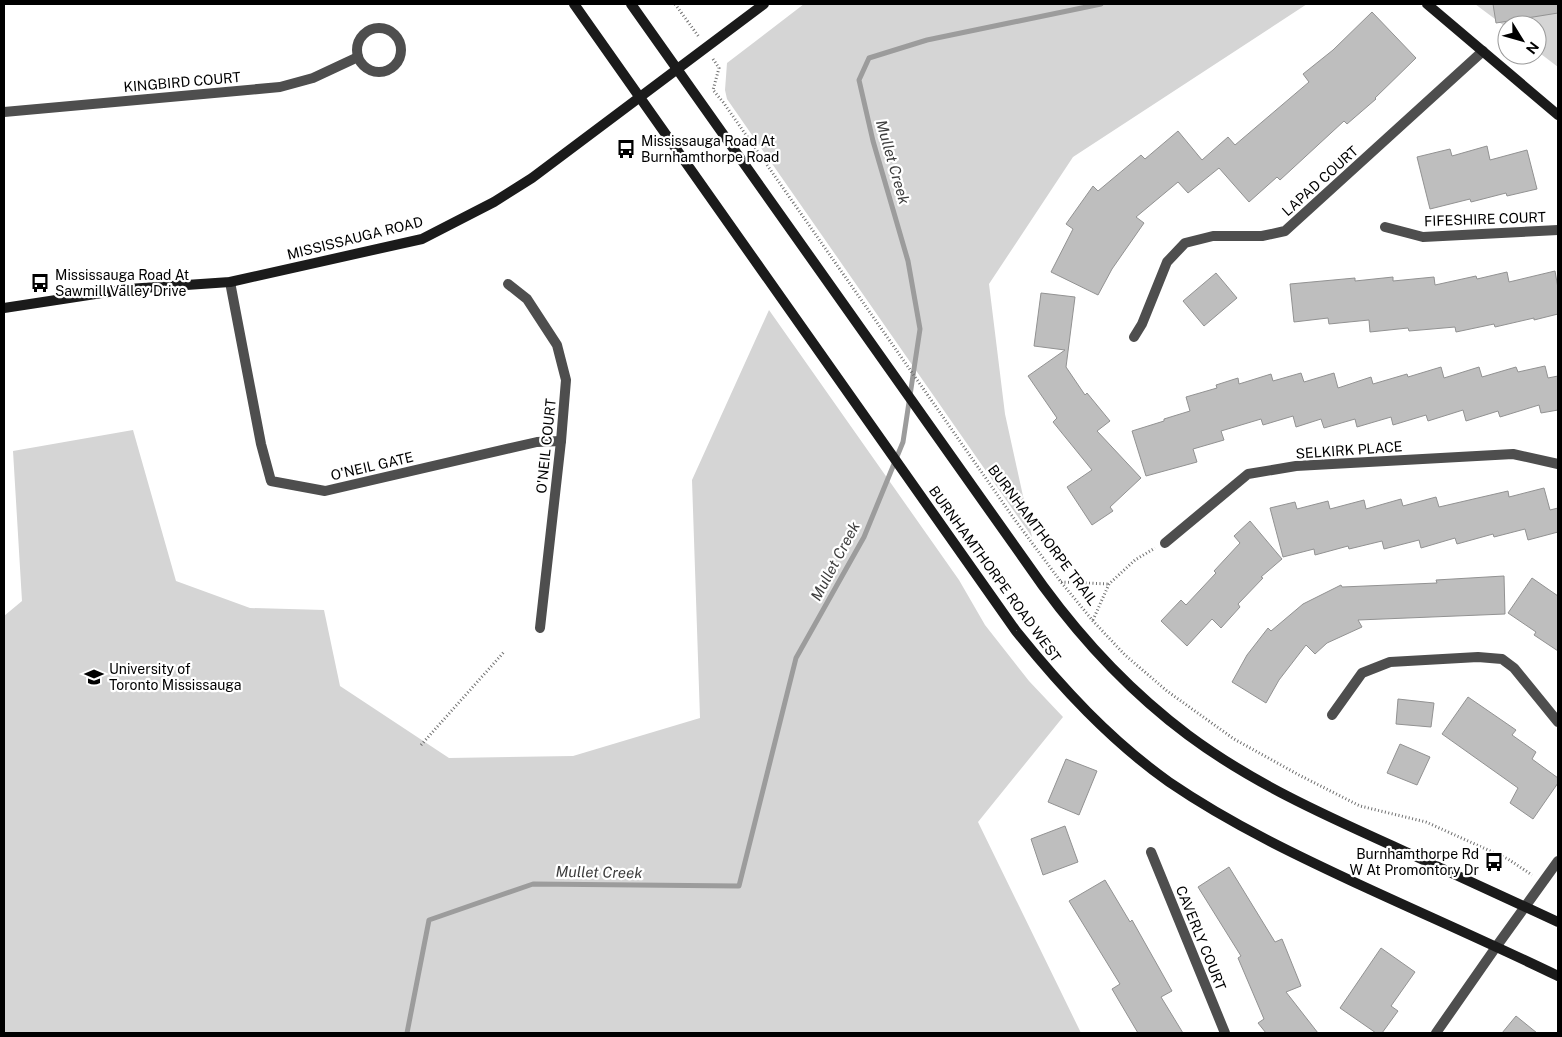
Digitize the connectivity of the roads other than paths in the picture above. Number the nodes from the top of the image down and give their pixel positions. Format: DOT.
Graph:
graph roads {
  1 [pos="574,4"];
  2 [pos="631,4"];
  3 [pos="764,4"];
  4 [pos="1427,4"];
  5 [pos="1483,51"];
  6 [pos="358,58"];
  7 [pos="677,69"];
  8 [pos="639,97"];
  9 [pos="4,112"];
  10 [pos="1558,115"];
  11 [pos="1385,227"];
  12 [pos="1558,230"];
  13 [pos="230,282"];
  14 [pos="508,284"];
  15 [pos="4,308"];
  16 [pos="1134,337"];
  17 [pos="561,441"];
  18 [pos="1558,464"];
  19 [pos="1166,543"];
  20 [pos="540,628"];
  21 [pos="1332,715"];
  22 [pos="1558,722"];
  23 [pos="1151,852"];
  24 [pos="1558,861"];
  25 [pos="1525,907"];
  26 [pos="1558,922"];
  27 [pos="1496,947"];
  28 [pos="1558,976"];
  29 [pos="1225,1033"];
  30 [pos="1436,1033"];
  1 -- 8 [label="main road, BURNHAMTHORPE ROAD WEST"];
  2 -- 7 [label="main road"];
  3 -- 7 [label="main road, MISSISSAUGA ROAD"];
  4 -- 5 [label="main road"];
  5 -- 10 [label="main road"];
  5 -- 16 [label="street, LAPAD COURT"];
  6 -- 6 [label="street"];
  6 -- 9 [label="street, KINGBIRD COURT"];
  7 -- 8 [label="main road, MISSISSAUGA ROAD"];
  7 -- 25 [label="main road"];
  8 -- 13 [label="main road, MISSISSAUGA ROAD"];
  8 -- 27 [label="main road, BURNHAMTHORPE ROAD WEST"];
  11 -- 12 [label="street, FIFESHIRE COURT"];
  13 -- 15 [label="main road, MISSISSAUGA ROAD"];
  13 -- 17 [label="street, O'NEIL GATE"];
  14 -- 17 [label="street, O'NEIL COURT"];
  17 -- 20 [label="street, O'NEIL COURT"];
  18 -- 19 [label="street, SELKIRK PLACE"];
  21 -- 22 [label="street"];
  23 -- 29 [label="street, CAVERLY COURT"];
  24 -- 25 [label="street"];
  25 -- 26 [label="main road"];
  25 -- 27 [label="street"];
  27 -- 28 [label="main road, BURNHAMTHORPE ROAD WEST"];
  27 -- 30 [label="street"];
}
